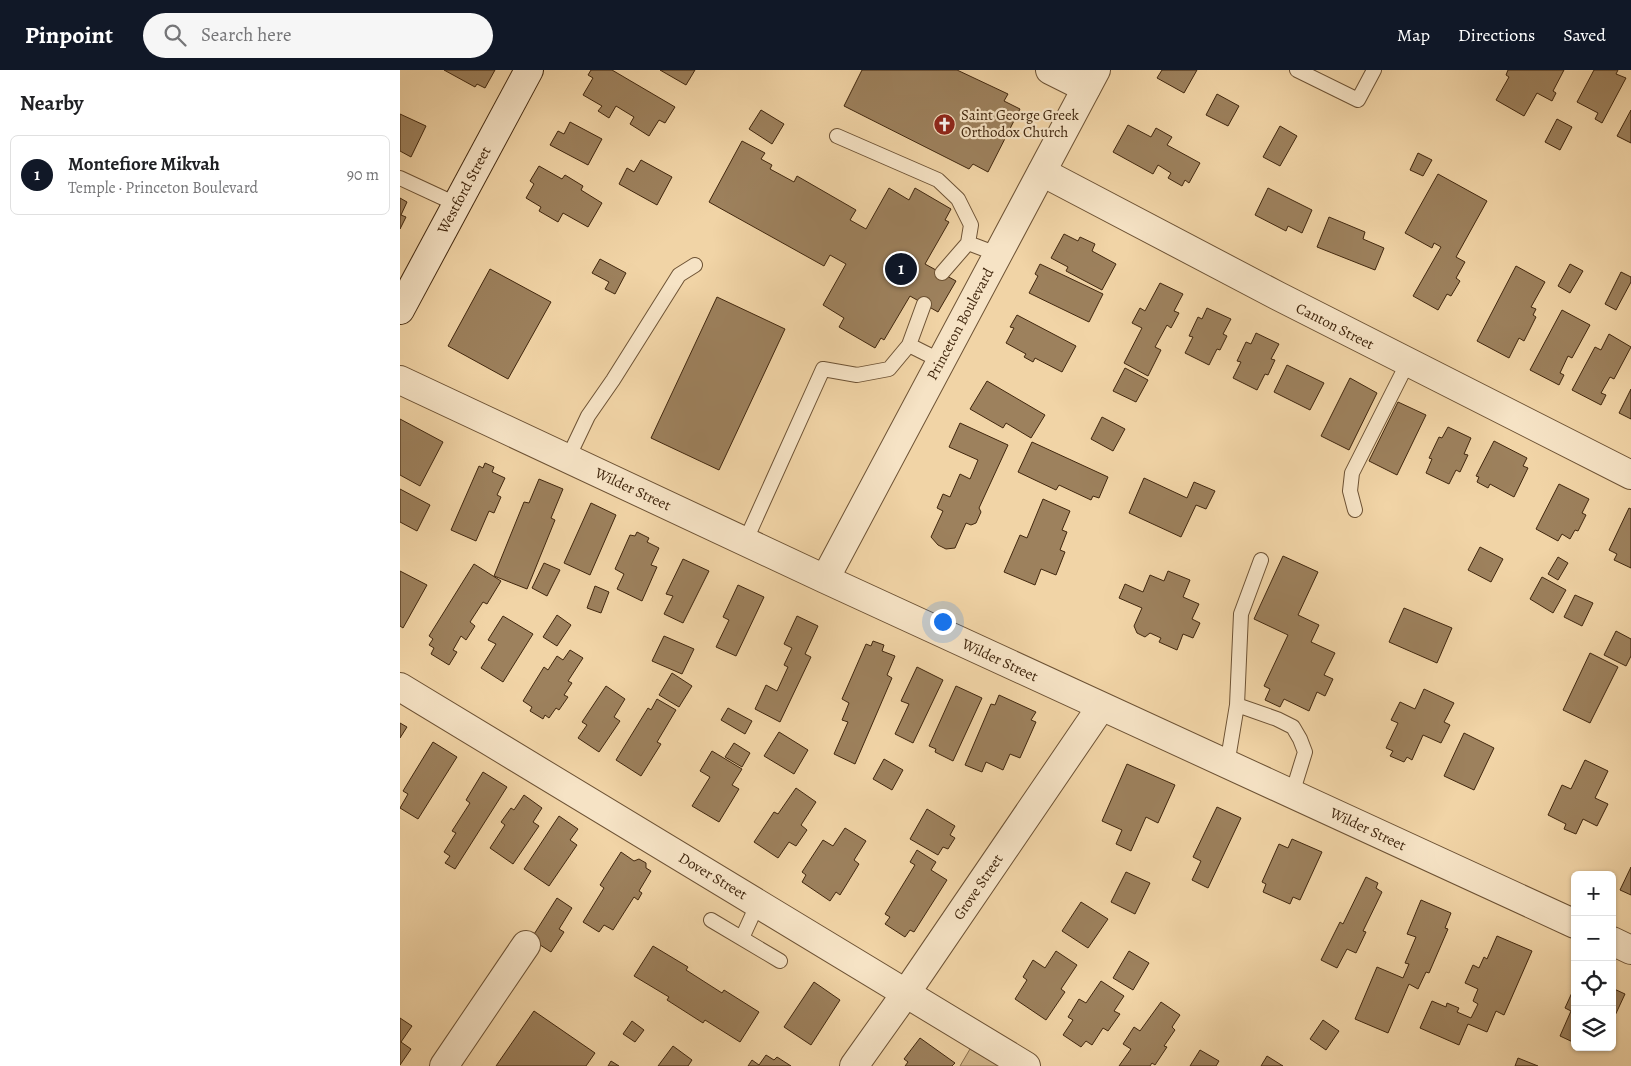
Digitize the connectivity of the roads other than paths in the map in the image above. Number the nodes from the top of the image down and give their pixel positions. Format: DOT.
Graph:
graph roads {
  1 [pos="528,70"];
  2 [pos="1050,70"];
  3 [pos="1297,70"];
  4 [pos="1374,70"];
  5 [pos="1091,79"];
  6 [pos="837,136"];
  7 [pos="1042,172"];
  8 [pos="400,178"];
  9 [pos="456,204"];
  10 [pos="968,243"];
  11 [pos="997,254"];
  12 [pos="695,265"];
  13 [pos="942,273"];
  14 [pos="924,304"];
  15 [pos="400,310"];
  16 [pos="909,345"];
  17 [pos="941,361"];
  18 [pos="1408,362"];
  19 [pos="400,380"];
  20 [pos="568,458"];
  21 [pos="1631,475"];
  22 [pos="1355,510"];
  23 [pos="745,542"];
  24 [pos="1260,560"];
  25 [pos="825,579"];
  26 [pos="400,687"];
  27 [pos="1237,705"];
  28 [pos="1100,707"];
  29 [pos="1228,765"];
  30 [pos="1292,794"];
  31 [pos="758,903"];
  32 [pos="711,920"];
  33 [pos="1571,922"];
  34 [pos="742,938"];
  35 [pos="1616,944"];
  36 [pos="526,945"];
  37 [pos="1631,950"];
  38 [pos="780,961"];
  39 [pos="906,993"];
  40 [pos="444,1066"];
  41 [pos="854,1066"];
  42 [pos="1026,1066"];
  1 -- 9 [label="street, Westford Street"];
  2 -- 5 [label="street"];
  3 -- 4 [label="lane"];
  5 -- 7 [label="street, Princeton Boulevard"];
  6 -- 10 [label="lane"];
  7 -- 11 [label="street, Princeton Boulevard"];
  7 -- 18 [label="street, Canton Street"];
  8 -- 9 [label="lane"];
  9 -- 15 [label="street, Westford Street"];
  10 -- 11 [label="lane"];
  10 -- 13 [label="lane"];
  11 -- 17 [label="street, Princeton Boulevard"];
  12 -- 20 [label="lane"];
  14 -- 16 [label="lane"];
  16 -- 17 [label="lane"];
  16 -- 23 [label="lane"];
  17 -- 25 [label="street, Princeton Boulevard"];
  18 -- 21 [label="street, Canton Street"];
  18 -- 22 [label="lane"];
  19 -- 20 [label="street, Wilder Street"];
  20 -- 23 [label="street, Wilder Street"];
  23 -- 25 [label="street, Wilder Street"];
  24 -- 27 [label="lane"];
  25 -- 28 [label="street, Wilder Street"];
  26 -- 31 [label="street, Dover Street"];
  27 -- 29 [label="lane"];
  27 -- 30 [label="lane"];
  28 -- 29 [label="street, Wilder Street"];
  28 -- 39 [label="street, Grove Street"];
  29 -- 30 [label="street, Wilder Street"];
  30 -- 33 [label="street, Wilder Street"];
  31 -- 34 [label="lane"];
  31 -- 39 [label="street, Dover Street"];
  32 -- 34 [label="lane"];
  34 -- 38 [label="lane"];
  35 -- 37 [label="street"];
  36 -- 40 [label="street"];
  39 -- 41 [label="street, Grove Street"];
  39 -- 42 [label="street, Dover Street"];
}
